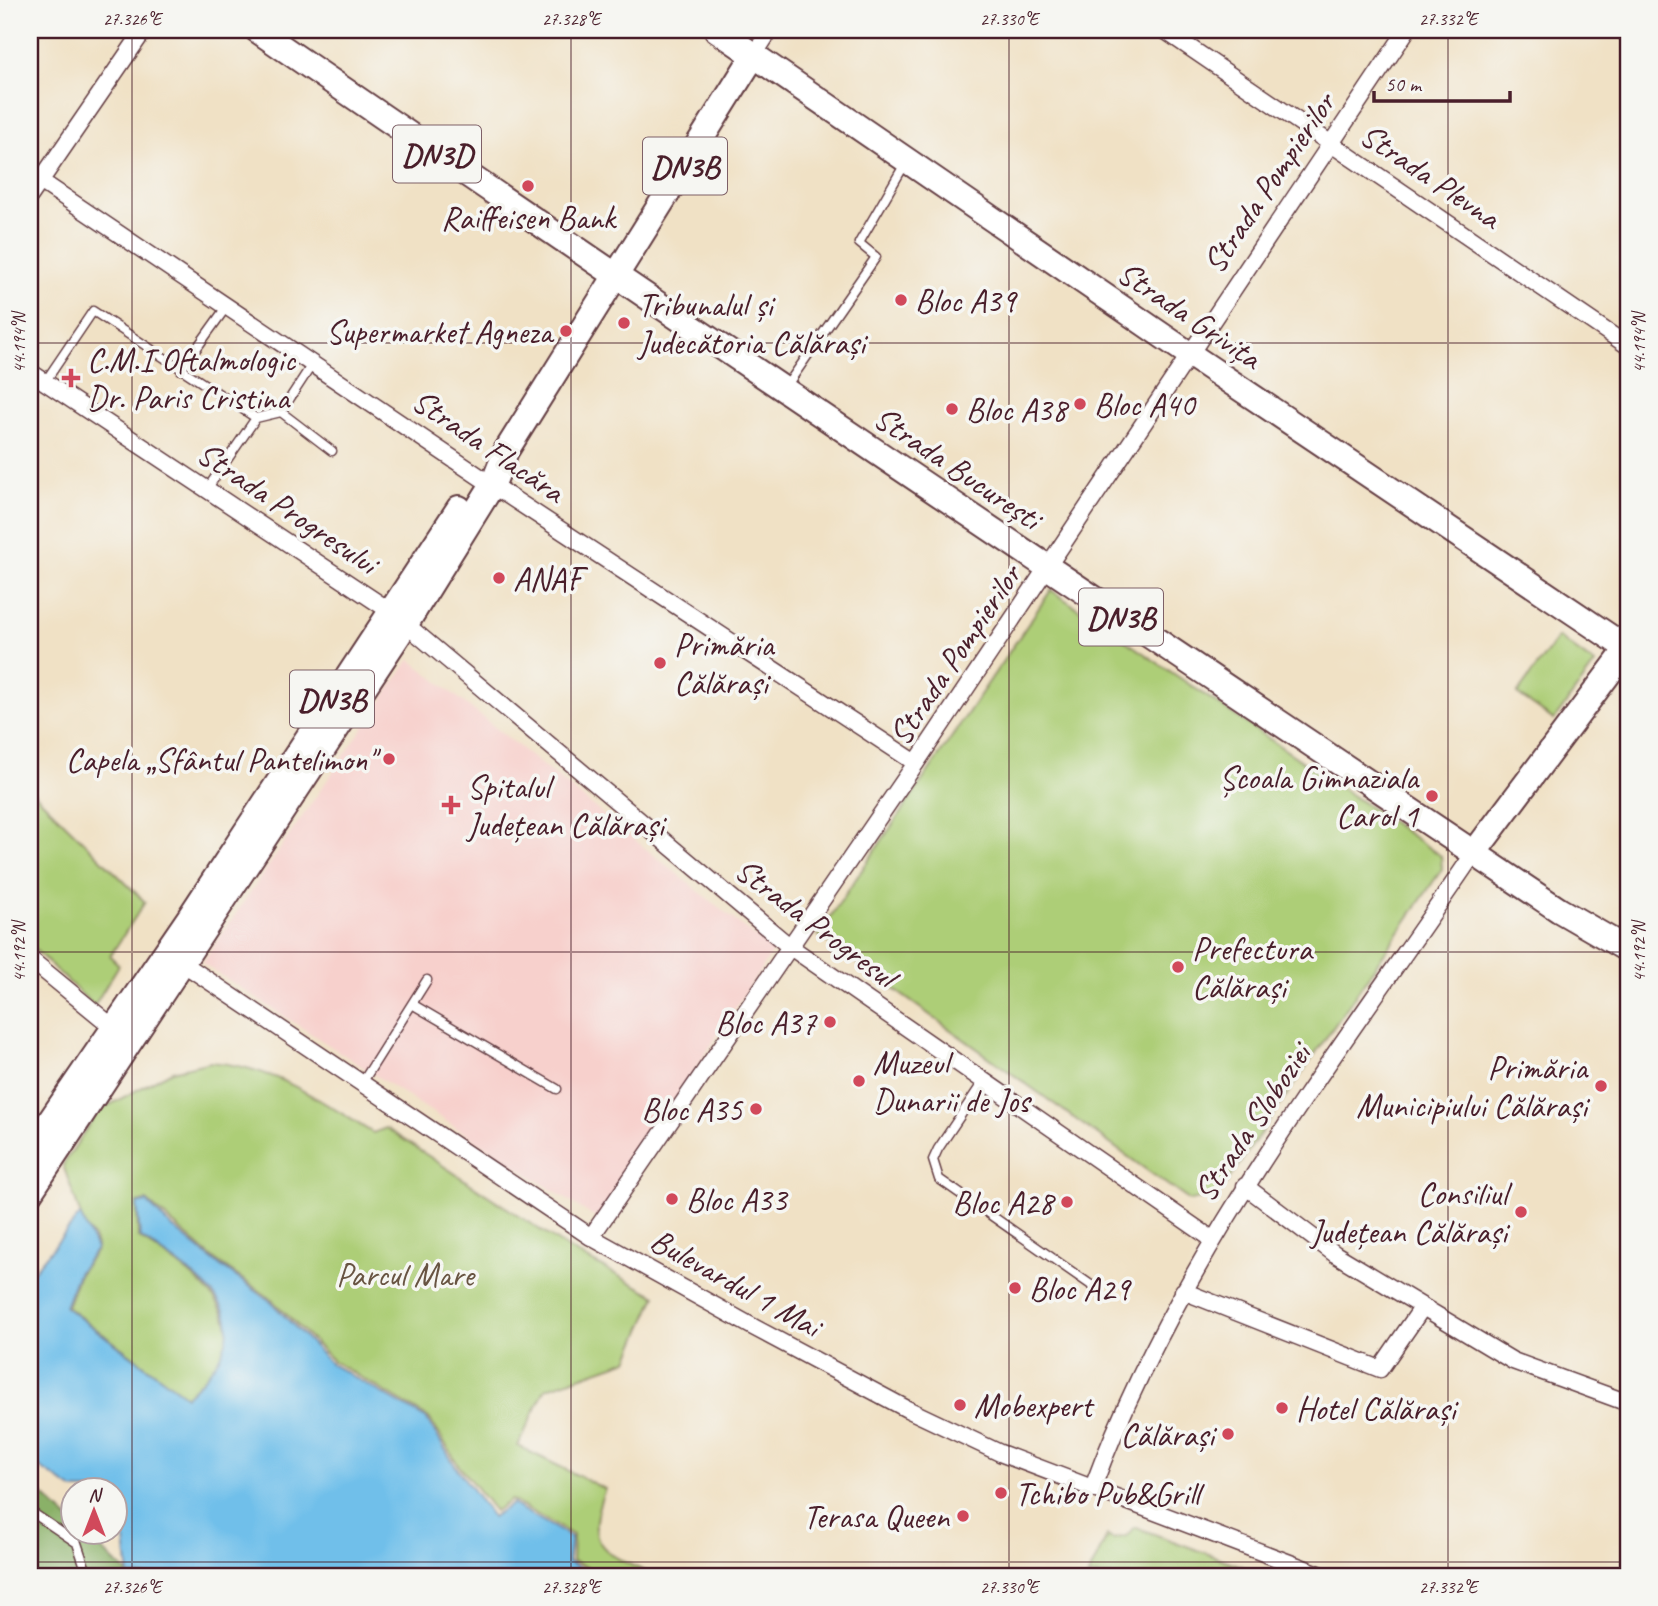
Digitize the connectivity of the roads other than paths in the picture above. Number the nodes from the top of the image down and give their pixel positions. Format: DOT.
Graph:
graph roads {
  1 [pos="144,30"];
  2 [pos="257,30"];
  3 [pos="718,30"];
  4 [pos="770,30"];
  5 [pos="1164,30"];
  6 [pos="1407,30"];
  7 [pos="1622,30"];
  8 [pos="1628,34"];
  9 [pos="754,55"];
  10 [pos="1330,142"];
  11 [pos="908,160"];
  12 [pos="35,178"];
  13 [pos="30,196"];
  14 [pos="616,278"];
  15 [pos="228,306"];
  16 [pos="1628,346"];
  17 [pos="1189,354"];
  18 [pos="313,363"];
  19 [pos="181,370"];
  20 [pos="30,372"];
  21 [pos="45,382"];
  22 [pos="783,390"];
  23 [pos="281,412"];
  24 [pos="256,418"];
  25 [pos="332,451"];
  26 [pos="486,481"];
  27 [pos="207,489"];
  28 [pos="1048,568"];
  29 [pos="398,617"];
  30 [pos="1628,648"];
  31 [pos="916,763"];
  32 [pos="1474,853"];
  33 [pos="789,946"];
  34 [pos="1628,950"];
  35 [pos="174,958"];
  36 [pos="30,959"];
  37 [pos="427,980"];
  38 [pos="412,1004"];
  39 [pos="121,1035"];
  40 [pos="983,1082"];
  41 [pos="362,1083"];
  42 [pos="557,1089"];
  43 [pos="30,1150"];
  44 [pos="1245,1186"];
  45 [pos="30,1194"];
  46 [pos="591,1237"];
  47 [pos="1212,1239"];
  48 [pos="1091,1285"];
  49 [pos="1182,1291"];
  50 [pos="1422,1308"];
  51 [pos="1628,1403"];
  52 [pos="1093,1487"];
  53 [pos="30,1511"];
  54 [pos="88,1576"];
  55 [pos="1324,1576"];
  1 -- 12 [label="street"];
  2 -- 14 [label="main road, Strada București / DN3D"];
  3 -- 9 [label="main road, Strada Grivița"];
  4 -- 9 [label="street"];
  5 -- 10 [label="street, Strada Plevna"];
  6 -- 10 [label="street, Strada Pompierilor"];
  7 -- 8 [label="street"];
  9 -- 11 [label="main road, Strada Grivița"];
  9 -- 14 [label="main road, DN3B"];
  10 -- 16 [label="street, Strada Plevna"];
  10 -- 17 [label="street, Strada Pompierilor"];
  11 -- 17 [label="main road, Strada Grivița"];
  11 -- 22 [label="lane"];
  12 -- 13 [label="street"];
  12 -- 15 [label="street, Strada Flacăra"];
  14 -- 22 [label="main road, Strada București / DN3B"];
  14 -- 26 [label="main road, DN3B"];
  15 -- 18 [label="street, Strada Flacăra"];
  15 -- 19 [label="lane"];
  17 -- 28 [label="street, Strada Pompierilor"];
  17 -- 30 [label="main road, Strada Grivița"];
  18 -- 23 [label="lane"];
  18 -- 26 [label="street, Strada Flacăra"];
  19 -- 21 [label="lane"];
  19 -- 24 [label="lane"];
  20 -- 21 [label="street, Strada Progresului"];
  21 -- 27 [label="street, Strada Progresului"];
  22 -- 28 [label="main road, Strada București / DN3B"];
  23 -- 24 [label="lane"];
  23 -- 25 [label="lane"];
  24 -- 27 [label="lane"];
  26 -- 29 [label="main road, DN3B"];
  26 -- 31 [label="street, Strada Flacăra"];
  27 -- 29 [label="street, Strada Progresului"];
  28 -- 31 [label="street, Strada Pompierilor"];
  28 -- 32 [label="main road, Strada București / DN3B"];
  29 -- 33 [label="street, Strada Progresul"];
  29 -- 35 [label="main road, DN3B"];
  30 -- 32 [label="main road, Strada Sloboziei"];
  31 -- 33 [label="street, Strada Pompierilor"];
  32 -- 34 [label="main road, Strada București / DN3B"];
  32 -- 44 [label="street, Strada Sloboziei"];
  33 -- 40 [label="street, Strada Progresul"];
  33 -- 46 [label="street, Strada Pompierilor"];
  35 -- 39 [label="main road, DN3B"];
  35 -- 41 [label="street, Bulevardul 1 Mai"];
  36 -- 39 [label="street"];
  37 -- 38 [label="lane"];
  38 -- 41 [label="lane"];
  38 -- 42 [label="lane"];
  39 -- 43 [label="main road, DN3B"];
  39 -- 45 [label="main road, DN3B"];
  40 -- 47 [label="street, Strada Progresul"];
  40 -- 48 [label="lane"];
  41 -- 46 [label="street, Bulevardul 1 Mai"];
  44 -- 47 [label="street, Strada Sloboziei"];
  44 -- 50 [label="street"];
  46 -- 52 [label="street, Bulevardul 1 Mai"];
  47 -- 49 [label="street, Strada Sloboziei"];
  49 -- 50 [label="street"];
  49 -- 52 [label="street, Strada Sloboziei"];
  50 -- 51 [label="street"];
  52 -- 55 [label="street, Bulevardul 1 Mai"];
  53 -- 54 [label="lane"];
}
